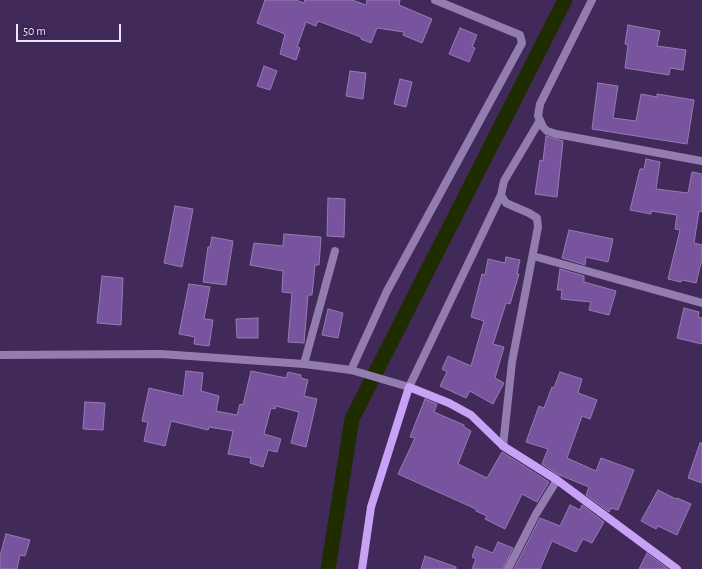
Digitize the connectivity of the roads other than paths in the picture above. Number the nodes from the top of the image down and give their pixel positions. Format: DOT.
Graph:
graph roads {
  1 [pos="435,0"];
  2 [pos="592,0"];
  3 [pos="539,122"];
  4 [pos="702,161"];
  5 [pos="500,195"];
  6 [pos="335,251"];
  7 [pos="533,256"];
  8 [pos="702,303"];
  9 [pos="0,355"];
  10 [pos="304,364"];
  11 [pos="350,370"];
  12 [pos="409,387"];
  13 [pos="503,446"];
  14 [pos="557,480"];
  15 [pos="362,569"];
  16 [pos="508,569"];
  17 [pos="676,569"];
  1 -- 11 [label="street"];
  2 -- 3 [label="street"];
  3 -- 4 [label="street"];
  3 -- 5 [label="street"];
  5 -- 7 [label="street"];
  5 -- 12 [label="street"];
  6 -- 10 [label="street"];
  7 -- 8 [label="street"];
  7 -- 13 [label="street"];
  9 -- 10 [label="street"];
  10 -- 11 [label="street"];
  11 -- 12 [label="street"];
  12 -- 13 [label="street"];
  12 -- 15 [label="street"];
  13 -- 14 [label="street"];
  14 -- 16 [label="street"];
  14 -- 17 [label="street"];
}
